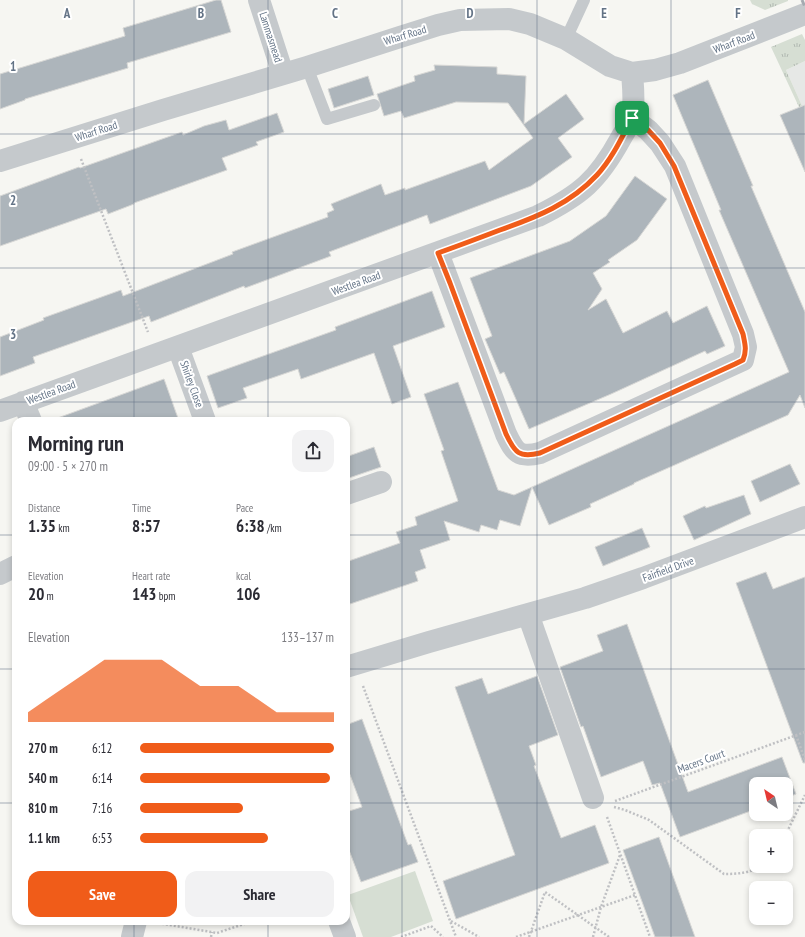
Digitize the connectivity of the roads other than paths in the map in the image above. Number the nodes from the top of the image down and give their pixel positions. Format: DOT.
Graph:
graph roads {
  1 [pos="259,0"];
  2 [pos="584,0"];
  3 [pos="805,14"];
  4 [pos="566,39"];
  5 [pos="307,67"];
  6 [pos="632,73"];
  7 [pos="283,74"];
  8 [pos="374,105"];
  9 [pos="632,118"];
  10 [pos="0,161"];
  11 [pos="438,253"];
  12 [pos="178,347"];
  13 [pos="0,411"];
  14 [pos="27,411"];
  15 [pos="204,417"];
  16 [pos="381,482"];
  17 [pos="350,493"];
  18 [pos="805,517"];
  19 [pos="12,567"];
  20 [pos="0,574"];
  21 [pos="528,614"];
  22 [pos="351,666"];
  23 [pos="598,802"];
  24 [pos="142,925"];
  25 [pos="340,925"];
  26 [pos="132,937"];
  27 [pos="345,937"];
  1 -- 7 [label="street, Lammasmead"];
  2 -- 4 [label="lane"];
  3 -- 6 [label="street, Wharf Road"];
  4 -- 5 [label="street, Wharf Road"];
  4 -- 6 [label="street, Wharf Road"];
  5 -- 7 [label="street, Wharf Road"];
  5 -- 8 [label="lane"];
  6 -- 9 [label="street, Westlea Road"];
  7 -- 10 [label="street, Wharf Road"];
  9 -- 11 [label="street, Westlea Road"];
  9 -- 11 [label="street"];
  11 -- 12 [label="street, Westlea Road"];
  12 -- 14 [label="street, Westlea Road"];
  12 -- 15 [label="street, Shirley Close"];
  13 -- 14 [label="street, Westlea Road"];
  16 -- 17 [label="street"];
  18 -- 21 [label="street, Fairfield Drive"];
  19 -- 20 [label="street"];
  21 -- 22 [label="street, Fairfield Drive"];
  21 -- 23 [label="street"];
  24 -- 26 [label="street"];
  25 -- 27 [label="street"];
}
